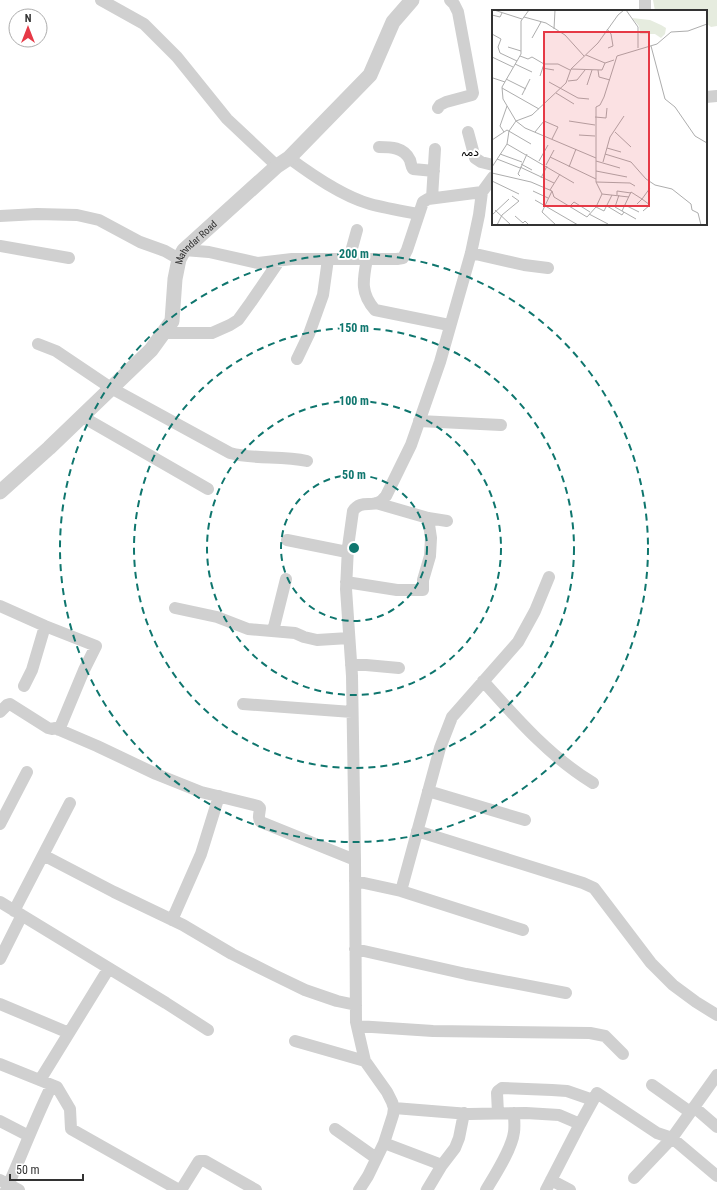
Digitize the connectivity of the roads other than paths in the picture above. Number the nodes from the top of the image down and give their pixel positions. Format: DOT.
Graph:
graph roads {
  1 [pos="101,0"];
  2 [pos="412,0"];
  3 [pos="450,0"];
  4 [pos="717,96"];
  5 [pos="707,97"];
  6 [pos="438,108"];
  7 [pos="468,132"];
  8 [pos="378,147"];
  9 [pos="435,149"];
  10 [pos="283,162"];
  11 [pos="492,165"];
  12 [pos="434,171"];
  13 [pos="492,178"];
  14 [pos="482,192"];
  15 [pos="432,198"];
  16 [pos="418,214"];
  17 [pos="0,216"];
  18 [pos="357,230"];
  19 [pos="0,246"];
  20 [pos="471,253"];
  21 [pos="182,254"];
  22 [pos="69,258"];
  23 [pos="328,260"];
  24 [pos="349,260"];
  25 [pos="367,260"];
  26 [pos="279,261"];
  27 [pos="548,268"];
  28 [pos="449,325"];
  29 [pos="163,333"];
  30 [pos="38,344"];
  31 [pos="297,359"];
  32 [pos="111,388"];
  33 [pos="81,416"];
  34 [pos="419,421"];
  35 [pos="501,425"];
  36 [pos="307,461"];
  37 [pos="208,489"];
  38 [pos="0,492"];
  39 [pos="376,503"];
  40 [pos="428,518"];
  41 [pos="447,521"];
  42 [pos="287,540"];
  43 [pos="348,552"];
  44 [pos="549,577"];
  45 [pos="286,579"];
  46 [pos="346,582"];
  47 [pos="0,606"];
  48 [pos="175,608"];
  49 [pos="45,626"];
  50 [pos="273,631"];
  51 [pos="349,638"];
  52 [pos="351,665"];
  53 [pos="399,668"];
  54 [pos="483,681"];
  55 [pos="24,686"];
  56 [pos="243,704"];
  57 [pos="0,712"];
  58 [pos="352,712"];
  59 [pos="59,730"];
  60 [pos="27,772"];
  61 [pos="593,783"];
  62 [pos="428,791"];
  63 [pos="219,796"];
  64 [pos="70,803"];
  65 [pos="525,820"];
  66 [pos="0,824"];
  67 [pos="417,831"];
  68 [pos="43,855"];
  69 [pos="355,860"];
  70 [pos="355,881"];
  71 [pos="401,891"];
  72 [pos="0,902"];
  73 [pos="18,913"];
  74 [pos="172,920"];
  75 [pos="523,930"];
  76 [pos="355,949"];
  77 [pos="0,958"];
  78 [pos="109,968"];
  79 [pos="566,993"];
  80 [pos="0,1004"];
  81 [pos="356,1005"];
  82 [pos="717,1016"];
  83 [pos="357,1026"];
  84 [pos="208,1030"];
  85 [pos="69,1033"];
  86 [pos="295,1041"];
  87 [pos="623,1054"];
  88 [pos="365,1060"];
  89 [pos="0,1064"];
  90 [pos="717,1075"];
  91 [pos="40,1080"];
  92 [pos="52,1085"];
  93 [pos="652,1085"];
  94 [pos="593,1100"];
  95 [pos="394,1108"];
  96 [pos="692,1110"];
  97 [pos="464,1113"];
  98 [pos="498,1113"];
  99 [pos="514,1113"];
  100 [pos="0,1121"];
  101 [pos="580,1124"];
  102 [pos="717,1127"];
  103 [pos="336,1129"];
  104 [pos="29,1136"];
  105 [pos="672,1138"];
  106 [pos="384,1143"];
  107 [pos="376,1158"];
  108 [pos="442,1165"];
  109 [pos="717,1176"];
  110 [pos="634,1178"];
  111 [pos="5,1185"];
  112 [pos="549,1185"];
  113 [pos="430,1189"];
  114 [pos="19,1190"];
  115 [pos="180,1190"];
  116 [pos="256,1190"];
  117 [pos="359,1190"];
  118 [pos="486,1190"];
  119 [pos="570,1190"];
  1 -- 10 [label="street"];
  2 -- 10 [label="street, Mahndar Road"];
  3 -- 6 [label="street"];
  4 -- 5 [label="street"];
  7 -- 11 [label="street"];
  8 -- 12 [label="street"];
  9 -- 12 [label="street"];
  10 -- 16 [label="street"];
  10 -- 21 [label="street, Mahndar Road"];
  12 -- 15 [label="street"];
  13 -- 14 [label="street"];
  14 -- 15 [label="street"];
  14 -- 20 [label="street"];
  15 -- 16 [label="street"];
  16 -- 25 [label="street"];
  17 -- 21 [label="street"];
  18 -- 24 [label="street"];
  19 -- 22 [label="street"];
  20 -- 27 [label="street"];
  20 -- 28 [label="street"];
  21 -- 26 [label="street"];
  21 -- 29 [label="street, Mahndar Road"];
  23 -- 24 [label="street"];
  23 -- 26 [label="street"];
  23 -- 31 [label="street"];
  24 -- 25 [label="street"];
  25 -- 28 [label="street"];
  26 -- 29 [label="street"];
  28 -- 34 [label="street"];
  29 -- 32 [label="street, Mahndar Road"];
  30 -- 32 [label="street"];
  32 -- 33 [label="street, Mahndar Road"];
  32 -- 36 [label="street"];
  33 -- 37 [label="street"];
  33 -- 38 [label="street, Mahndar Road"];
  34 -- 35 [label="street"];
  34 -- 39 [label="street"];
  39 -- 40 [label="street"];
  39 -- 43 [label="street"];
  40 -- 41 [label="street"];
  40 -- 46 [label="street"];
  42 -- 43 [label="street"];
  43 -- 46 [label="street"];
  44 -- 54 [label="street"];
  45 -- 50 [label="street"];
  46 -- 51 [label="street"];
  47 -- 49 [label="street"];
  48 -- 50 [label="street"];
  49 -- 55 [label="street"];
  49 -- 59 [label="street"];
  50 -- 51 [label="street"];
  51 -- 52 [label="street"];
  52 -- 53 [label="street"];
  52 -- 58 [label="street"];
  54 -- 61 [label="street"];
  54 -- 62 [label="street"];
  56 -- 58 [label="street"];
  57 -- 59 [label="street"];
  58 -- 69 [label="street"];
  59 -- 63 [label="street"];
  60 -- 66 [label="street"];
  62 -- 65 [label="street"];
  62 -- 67 [label="street"];
  63 -- 69 [label="street"];
  63 -- 74 [label="street"];
  64 -- 68 [label="street"];
  67 -- 71 [label="street"];
  67 -- 82 [label="street"];
  68 -- 73 [label="street"];
  68 -- 74 [label="street"];
  69 -- 70 [label="street"];
  70 -- 71 [label="street"];
  70 -- 76 [label="street"];
  71 -- 75 [label="street"];
  72 -- 73 [label="street"];
  73 -- 77 [label="street"];
  73 -- 78 [label="street"];
  74 -- 81 [label="street"];
  76 -- 79 [label="street"];
  76 -- 81 [label="street"];
  78 -- 84 [label="street"];
  78 -- 85 [label="street"];
  80 -- 85 [label="street"];
  81 -- 83 [label="street"];
  83 -- 87 [label="street"];
  83 -- 88 [label="street"];
  85 -- 91 [label="street"];
  86 -- 88 [label="street"];
  88 -- 95 [label="street"];
  89 -- 91 [label="street"];
  90 -- 96 [label="street"];
  91 -- 92 [label="street"];
  92 -- 104 [label="street"];
  92 -- 115 [label="street"];
  93 -- 96 [label="street"];
  94 -- 98 [label="street"];
  94 -- 101 [label="street"];
  94 -- 105 [label="street"];
  95 -- 97 [label="street"];
  95 -- 106 [label="street"];
  96 -- 102 [label="street"];
  96 -- 105 [label="street"];
  97 -- 98 [label="street"];
  97 -- 108 [label="street"];
  98 -- 99 [label="street"];
  99 -- 101 [label="street"];
  99 -- 118 [label="street"];
  100 -- 104 [label="street"];
  101 -- 112 [label="street"];
  103 -- 107 [label="street"];
  104 -- 111 [label="street"];
  105 -- 109 [label="street"];
  105 -- 110 [label="street"];
  106 -- 107 [label="street"];
  106 -- 108 [label="street"];
  107 -- 117 [label="street"];
  108 -- 113 [label="street"];
  111 -- 114 [label="street"];
  112 -- 119 [label="street"];
  115 -- 116 [label="street"];
}
